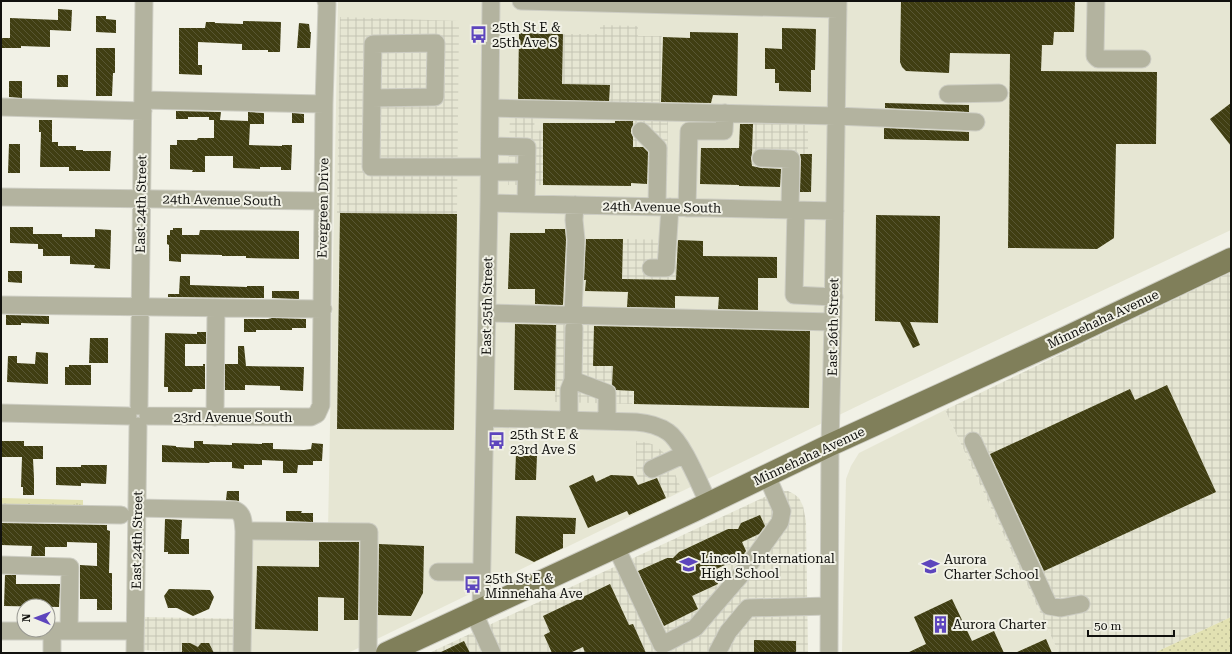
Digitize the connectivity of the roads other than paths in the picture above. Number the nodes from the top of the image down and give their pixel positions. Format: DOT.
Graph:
graph roads {
  1 [pos="144,1"];
  2 [pos="326,1"];
  3 [pos="491,1"];
  4 [pos="521,1"];
  5 [pos="1096,1"];
  6 [pos="838,5"];
  7 [pos="1142,59"];
  8 [pos="999,93"];
  9 [pos="948,94"];
  10 [pos="372,98"];
  11 [pos="324,104"];
  12 [pos="143,105"];
  13 [pos="1,107"];
  14 [pos="490,108"];
  15 [pos="690,112"];
  16 [pos="725,113"];
  17 [pos="836,116"];
  18 [pos="976,122"];
  19 [pos="641,131"];
  20 [pos="689,131"];
  21 [pos="490,146"];
  22 [pos="761,158"];
  23 [pos="489,170"];
  24 [pos="527,172"];
  25 [pos="1,197"];
  26 [pos="142,199"];
  27 [pos="323,202"];
  28 [pos="489,203"];
  29 [pos="526,204"];
  30 [pos="575,205"];
  31 [pos="663,207"];
  32 [pos="687,208"];
  33 [pos="793,210"];
  34 [pos="835,211"];
  35 [pos="1231,259"];
  36 [pos="651,268"];
  37 [pos="834,297"];
  38 [pos="1,305"];
  39 [pos="140,307"];
  40 [pos="216,308"];
  41 [pos="322,309"];
  42 [pos="487,313"];
  43 [pos="574,322"];
  44 [pos="833,322"];
  45 [pos="573,380"];
  46 [pos="1,413"];
  47 [pos="317,414"];
  48 [pos="138,416"];
  49 [pos="214,417"];
  50 [pos="485,418"];
  51 [pos="569,420"];
  52 [pos="607,421"];
  53 [pos="973,441"];
  54 [pos="830,445"];
  55 [pos="685,454"];
  56 [pos="652,469"];
  57 [pos="767,476"];
  58 [pos="709,504"];
  59 [pos="137,508"];
  60 [pos="1,513"];
  61 [pos="121,515"];
  62 [pos="244,531"];
  63 [pos="616,547"];
  64 [pos="1,565"];
  65 [pos="438,572"];
  66 [pos="481,572"];
  67 [pos="1081,604"];
  68 [pos="829,606"];
  69 [pos="477,612"];
  70 [pos="1,631"];
  71 [pos="16,631"];
  72 [pos="56,631"];
  73 [pos="69,631"];
  74 [pos="135,631"];
  75 [pos="52,638"];
  76 [pos="52,653"];
  77 [pos="135,653"];
  78 [pos="242,653"];
  79 [pos="368,653"];
  80 [pos="387,653"];
  81 [pos="492,653"];
  82 [pos="716,653"];
  83 [pos="828,653"];
  1 -- 12 [label="street, East 24th Street"];
  2 -- 11 [label="street, Evergreen Drive"];
  3 -- 14 [label="street, East 25th Street"];
  4 -- 6 [label="street"];
  5 -- 7 [label="street"];
  6 -- 17 [label="street, East 26th Street"];
  8 -- 9 [label="street"];
  10 -- 10 [label="street"];
  10 -- 23 [label="street"];
  11 -- 12 [label="street"];
  11 -- 27 [label="street, Evergreen Drive"];
  12 -- 13 [label="street"];
  12 -- 26 [label="street, East 24th Street"];
  14 -- 15 [label="street"];
  14 -- 21 [label="street, East 25th Street"];
  15 -- 16 [label="street"];
  15 -- 20 [label="street"];
  16 -- 17 [label="street"];
  16 -- 20 [label="street"];
  17 -- 18 [label="street"];
  17 -- 34 [label="street, East 26th Street"];
  19 -- 31 [label="street"];
  20 -- 32 [label="street"];
  21 -- 23 [label="street, East 25th Street"];
  21 -- 24 [label="street"];
  22 -- 33 [label="street"];
  23 -- 24 [label="street"];
  23 -- 28 [label="street, East 25th Street"];
  24 -- 29 [label="street"];
  25 -- 26 [label="street, 24th Avenue South"];
  26 -- 27 [label="street, 24th Avenue South"];
  26 -- 39 [label="street, East 24th Street"];
  27 -- 41 [label="street, Evergreen Drive"];
  28 -- 29 [label="street, 24th Avenue South"];
  28 -- 42 [label="street, East 25th Street"];
  29 -- 30 [label="street, 24th Avenue South"];
  30 -- 31 [label="street, 24th Avenue South"];
  30 -- 43 [label="street"];
  31 -- 32 [label="street, 24th Avenue South"];
  31 -- 36 [label="street"];
  32 -- 33 [label="street, 24th Avenue South"];
  33 -- 34 [label="street, 24th Avenue South"];
  33 -- 37 [label="street"];
  34 -- 37 [label="street, East 26th Street"];
  35 -- 54 [label="main road, Minnehaha Avenue"];
  37 -- 44 [label="street, East 26th Street"];
  38 -- 39 [label="street"];
  39 -- 40 [label="street"];
  39 -- 48 [label="street, East 24th Street"];
  40 -- 41 [label="street"];
  40 -- 49 [label="street"];
  41 -- 47 [label="street, Evergreen Drive"];
  42 -- 43 [label="street"];
  42 -- 50 [label="street, East 25th Street"];
  43 -- 44 [label="street"];
  43 -- 45 [label="street"];
  44 -- 54 [label="street, East 26th Street"];
  45 -- 51 [label="street"];
  45 -- 52 [label="street"];
  46 -- 48 [label="street, 23rd Avenue South"];
  47 -- 49 [label="street, 23rd Avenue South"];
  48 -- 49 [label="street, 23rd Avenue South"];
  48 -- 59 [label="street, East 24th Street"];
  50 -- 51 [label="street"];
  50 -- 66 [label="street, East 25th Street"];
  51 -- 52 [label="street"];
  52 -- 55 [label="street"];
  53 -- 67 [label="street"];
  54 -- 57 [label="main road, Minnehaha Avenue"];
  54 -- 68 [label="street, East 26th Street"];
  55 -- 56 [label="street"];
  55 -- 58 [label="street"];
  57 -- 58 [label="main road, Minnehaha Avenue"];
  57 -- 63 [label="street"];
  58 -- 63 [label="main road, Minnehaha Avenue"];
  59 -- 62 [label="street"];
  59 -- 74 [label="street, East 24th Street"];
  60 -- 61 [label="street"];
  62 -- 78 [label="street"];
  62 -- 79 [label="street"];
  63 -- 69 [label="main road, Minnehaha Avenue"];
  64 -- 73 [label="street"];
  65 -- 66 [label="street"];
  66 -- 69 [label="street, East 25th Street"];
  68 -- 82 [label="street"];
  68 -- 83 [label="street, East 26th Street"];
  69 -- 80 [label="main road, Minnehaha Avenue"];
  69 -- 81 [label="street"];
  70 -- 71 [label="street"];
  72 -- 73 [label="street"];
  73 -- 74 [label="street"];
  74 -- 77 [label="street, East 24th Street"];
  75 -- 76 [label="street"];
}
